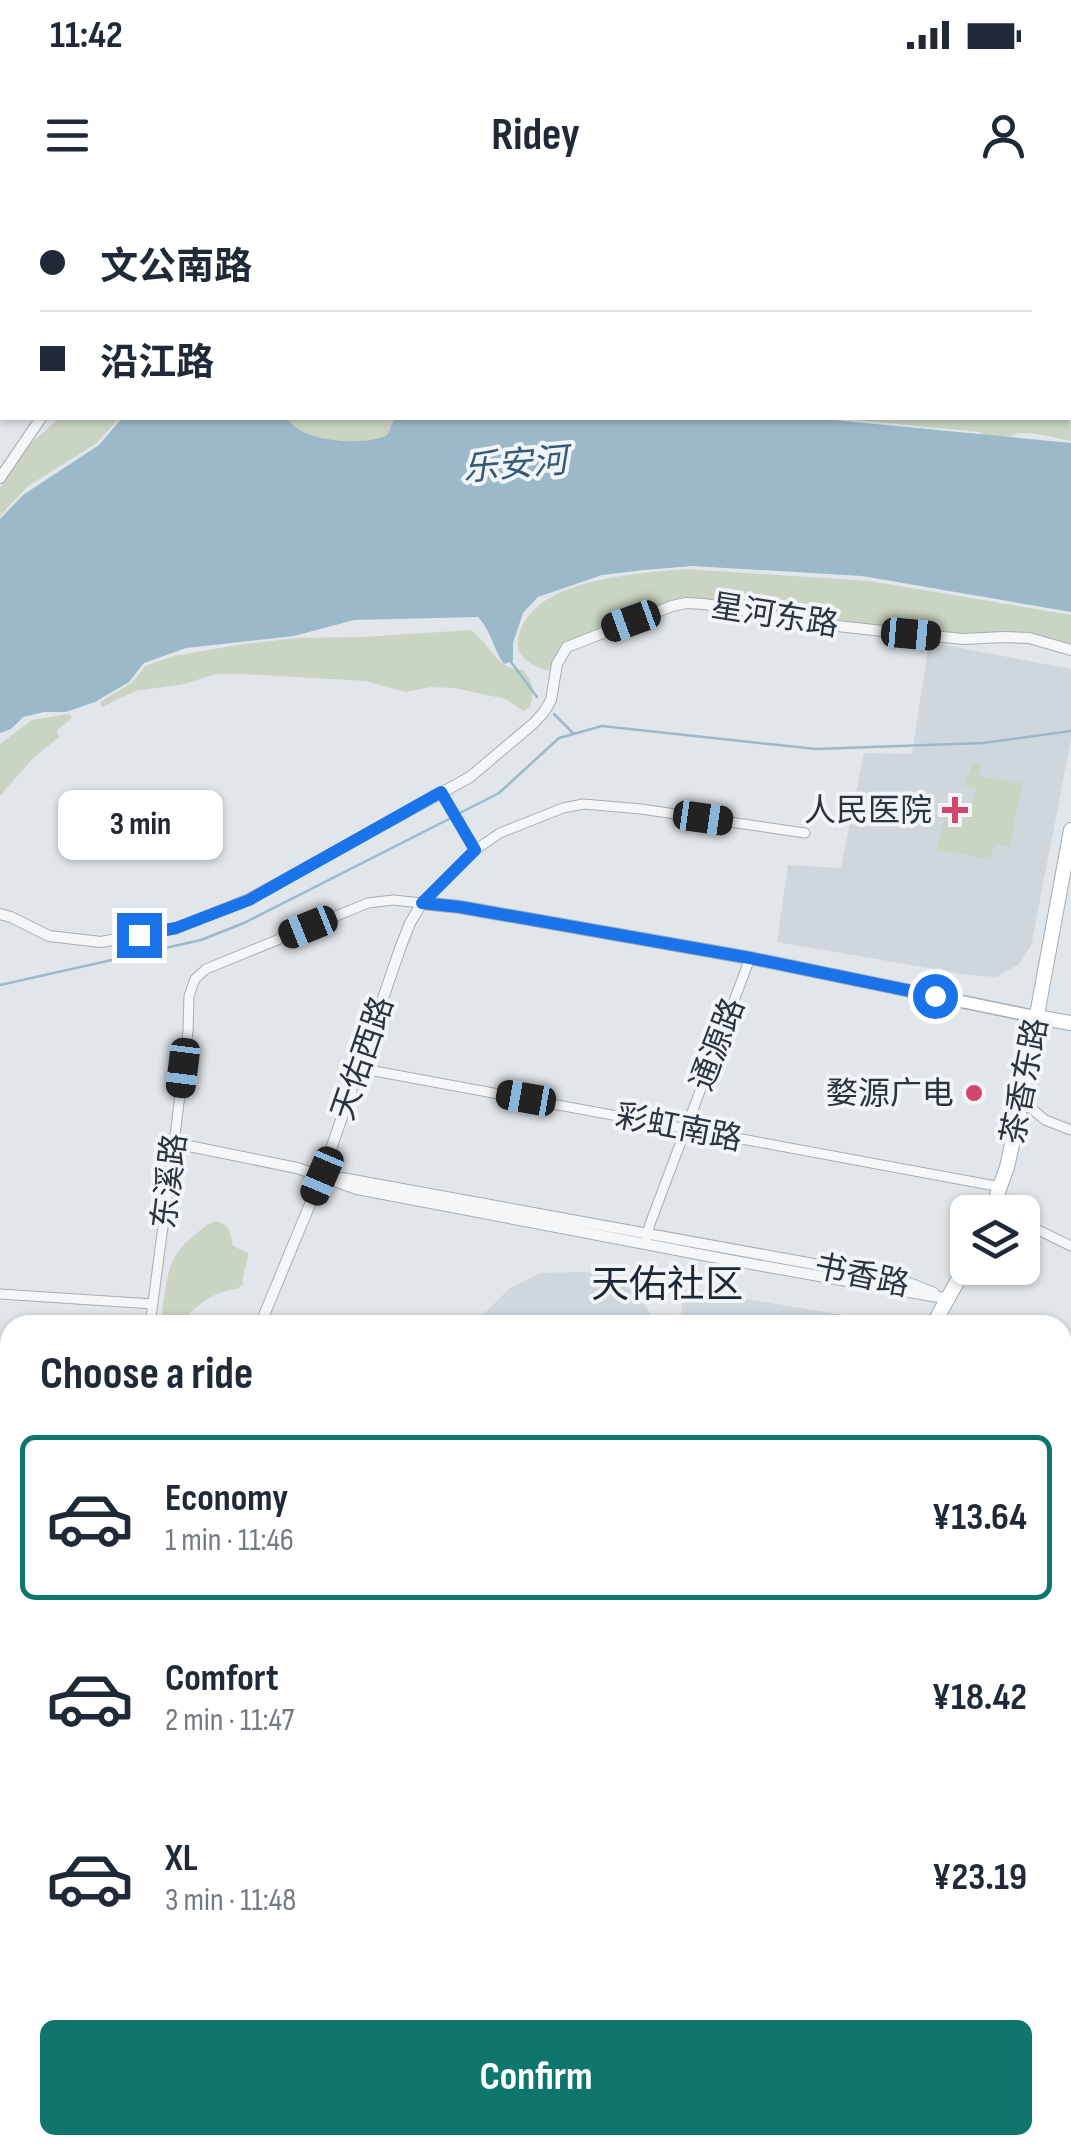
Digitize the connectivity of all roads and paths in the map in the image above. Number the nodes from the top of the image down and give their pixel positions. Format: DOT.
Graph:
graph roads {
  1 [pos="40,420"];
  2 [pos="0,478"];
  3 [pos="1071,650"];
  4 [pos="441,792"];
  5 [pos="1071,830"];
  6 [pos="805,833"];
  7 [pos="475,850"];
  8 [pos="1066,892"];
  9 [pos="422,903"];
  10 [pos="0,914"];
  11 [pos="750,958"];
  12 [pos="1037,1017"];
  13 [pos="1071,1023"];
  14 [pos="358,1068"];
  15 [pos="1020,1104"];
  16 [pos="686,1128"];
  17 [pos="1071,1130"];
  18 [pos="174,1142"];
  19 [pos="322,1176"];
  20 [pos="1001,1188"];
  21 [pos="999,1195"];
  22 [pos="1040,1231"];
  23 [pos="646,1238"];
  24 [pos="1071,1246"];
  25 [pos="956,1285"];
  26 [pos="0,1294"];
  27 [pos="948,1299"];
  28 [pos="153,1304"];
  29 [pos="151,1315"];
  30 [pos="264,1315"];
  31 [pos="939,1315"];
  1 -- 2 [label="street"];
  3 -- 4 [label="street, 星河东路"];
  4 -- 7 [label="street"];
  4 -- 10 [label="street"];
  5 -- 8 [label="main road, 茶香东路"];
  6 -- 7 [label="street"];
  7 -- 9 [label="street"];
  8 -- 12 [label="main road, 茶香东路"];
  9 -- 11 [label="main road"];
  9 -- 14 [label="street, 天佑西路"];
  9 -- 18 [label="street, 东溪路"];
  11 -- 12 [label="main road"];
  11 -- 16 [label="street, 通源路"];
  12 -- 13 [label="main road"];
  12 -- 15 [label="main road, 茶香东路"];
  14 -- 16 [label="street, 彩虹南路"];
  14 -- 19 [label="street, 天佑西路"];
  15 -- 17 [label="street"];
  15 -- 20 [label="main road, 茶香东路"];
  16 -- 20 [label="street, 彩虹南路"];
  16 -- 23 [label="street, 通源路"];
  18 -- 19 [label="street, 书香路"];
  18 -- 28 [label="street, 东溪路"];
  19 -- 23 [label="street, 书香路"];
  19 -- 30 [label="street, 天佑西路"];
  20 -- 21 [label="main road, 茶香东路"];
  22 -- 24 [label="street"];
  23 -- 27 [label="street, 书香路"];
  25 -- 27 [label="main road"];
  26 -- 28 [label="street"];
  27 -- 31 [label="main road"];
  28 -- 29 [label="street, 东溪路"];
}
